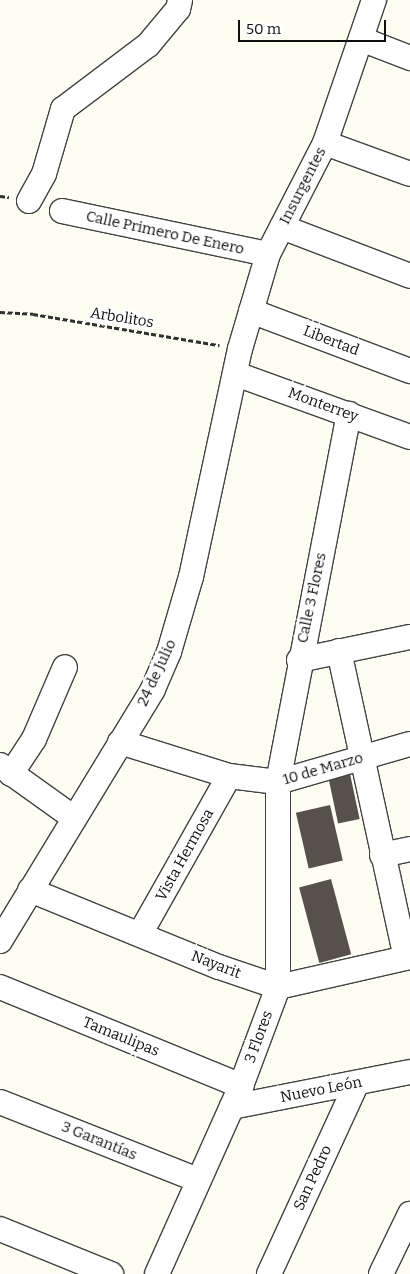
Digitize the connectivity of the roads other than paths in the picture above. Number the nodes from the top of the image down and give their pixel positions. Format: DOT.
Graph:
graph roads {
  1 [pos="180,0"];
  2 [pos="374,0"];
  3 [pos="361,39"];
  4 [pos="410,58"];
  5 [pos="325,143"];
  6 [pos="410,174"];
  7 [pos="28,201"];
  8 [pos="62,211"];
  9 [pos="282,227"];
  10 [pos="268,254"];
  11 [pos="410,276"];
  12 [pos="251,311"];
  13 [pos="410,371"];
  14 [pos="236,374"];
  15 [pos="349,414"];
  16 [pos="410,437"];
  17 [pos="410,637"];
  18 [pos="339,652"];
  19 [pos="299,660"];
  20 [pos="65,667"];
  21 [pos="120,742"];
  22 [pos="410,744"];
  23 [pos="362,758"];
  24 [pos="6,769"];
  25 [pos="229,776"];
  26 [pos="278,782"];
  27 [pos="74,818"];
  28 [pos="410,849"];
  29 [pos="382,855"];
  30 [pos="30,890"];
  31 [pos="140,934"];
  32 [pos="0,941"];
  33 [pos="408,958"];
  34 [pos="0,987"];
  35 [pos="278,987"];
  36 [pos="410,1072"];
  37 [pos="357,1083"];
  38 [pos="241,1086"];
  39 [pos="0,1102"];
  40 [pos="232,1108"];
  41 [pos="198,1180"];
  42 [pos="410,1214"];
  43 [pos="0,1229"];
  44 [pos="111,1274"];
  45 [pos="157,1274"];
  46 [pos="269,1274"];
  47 [pos="381,1274"];
  1 -- 7 [label="street"];
  2 -- 3 [label="street, Insurgentes"];
  3 -- 4 [label="street"];
  3 -- 5 [label="street, Insurgentes"];
  5 -- 6 [label="street"];
  5 -- 9 [label="street, Insurgentes"];
  8 -- 10 [label="street, Calle Primero De Enero"];
  9 -- 10 [label="street, Insurgentes"];
  9 -- 11 [label="street"];
  10 -- 12 [label="street, Insurgentes"];
  12 -- 13 [label="street, Libertad"];
  12 -- 14 [label="street, Insurgentes"];
  14 -- 15 [label="street, Monterrey"];
  14 -- 21 [label="street, 24 de Julio"];
  15 -- 16 [label="street, Monterrey"];
  15 -- 19 [label="street, Calle 3 Flores"];
  17 -- 18 [label="street"];
  18 -- 19 [label="street"];
  18 -- 23 [label="street"];
  19 -- 26 [label="street, Calle 3 Flores"];
  20 -- 24 [label="street"];
  21 -- 25 [label="street, 10 de Marzo"];
  21 -- 27 [label="street, 24 de Julio"];
  22 -- 23 [label="street, 10 de Marzo"];
  23 -- 26 [label="street, 10 de Marzo"];
  23 -- 29 [label="street"];
  24 -- 27 [label="street"];
  25 -- 26 [label="street, 10 de Marzo"];
  25 -- 31 [label="street, Vista Hermosa"];
  26 -- 35 [label="street, 3 Flores"];
  27 -- 30 [label="street, 24 de Julio"];
  28 -- 29 [label="street"];
  29 -- 33 [label="street"];
  30 -- 31 [label="street, Nayarit"];
  30 -- 32 [label="street, 24 de Julio"];
  31 -- 35 [label="street, Nayarit"];
  33 -- 35 [label="street"];
  34 -- 38 [label="street, Tamaulipas"];
  35 -- 38 [label="street, 3 Flores"];
  36 -- 37 [label="street, Nuevo León"];
  37 -- 40 [label="street, Nuevo León"];
  37 -- 46 [label="street, San Pedro"];
  38 -- 40 [label="street, 3 Flores"];
  39 -- 41 [label="street, 3 Garantías"];
  40 -- 41 [label="street, 3 Flores"];
  41 -- 45 [label="street, 3 Flores"];
  42 -- 47 [label="street"];
  43 -- 44 [label="street"];
}
